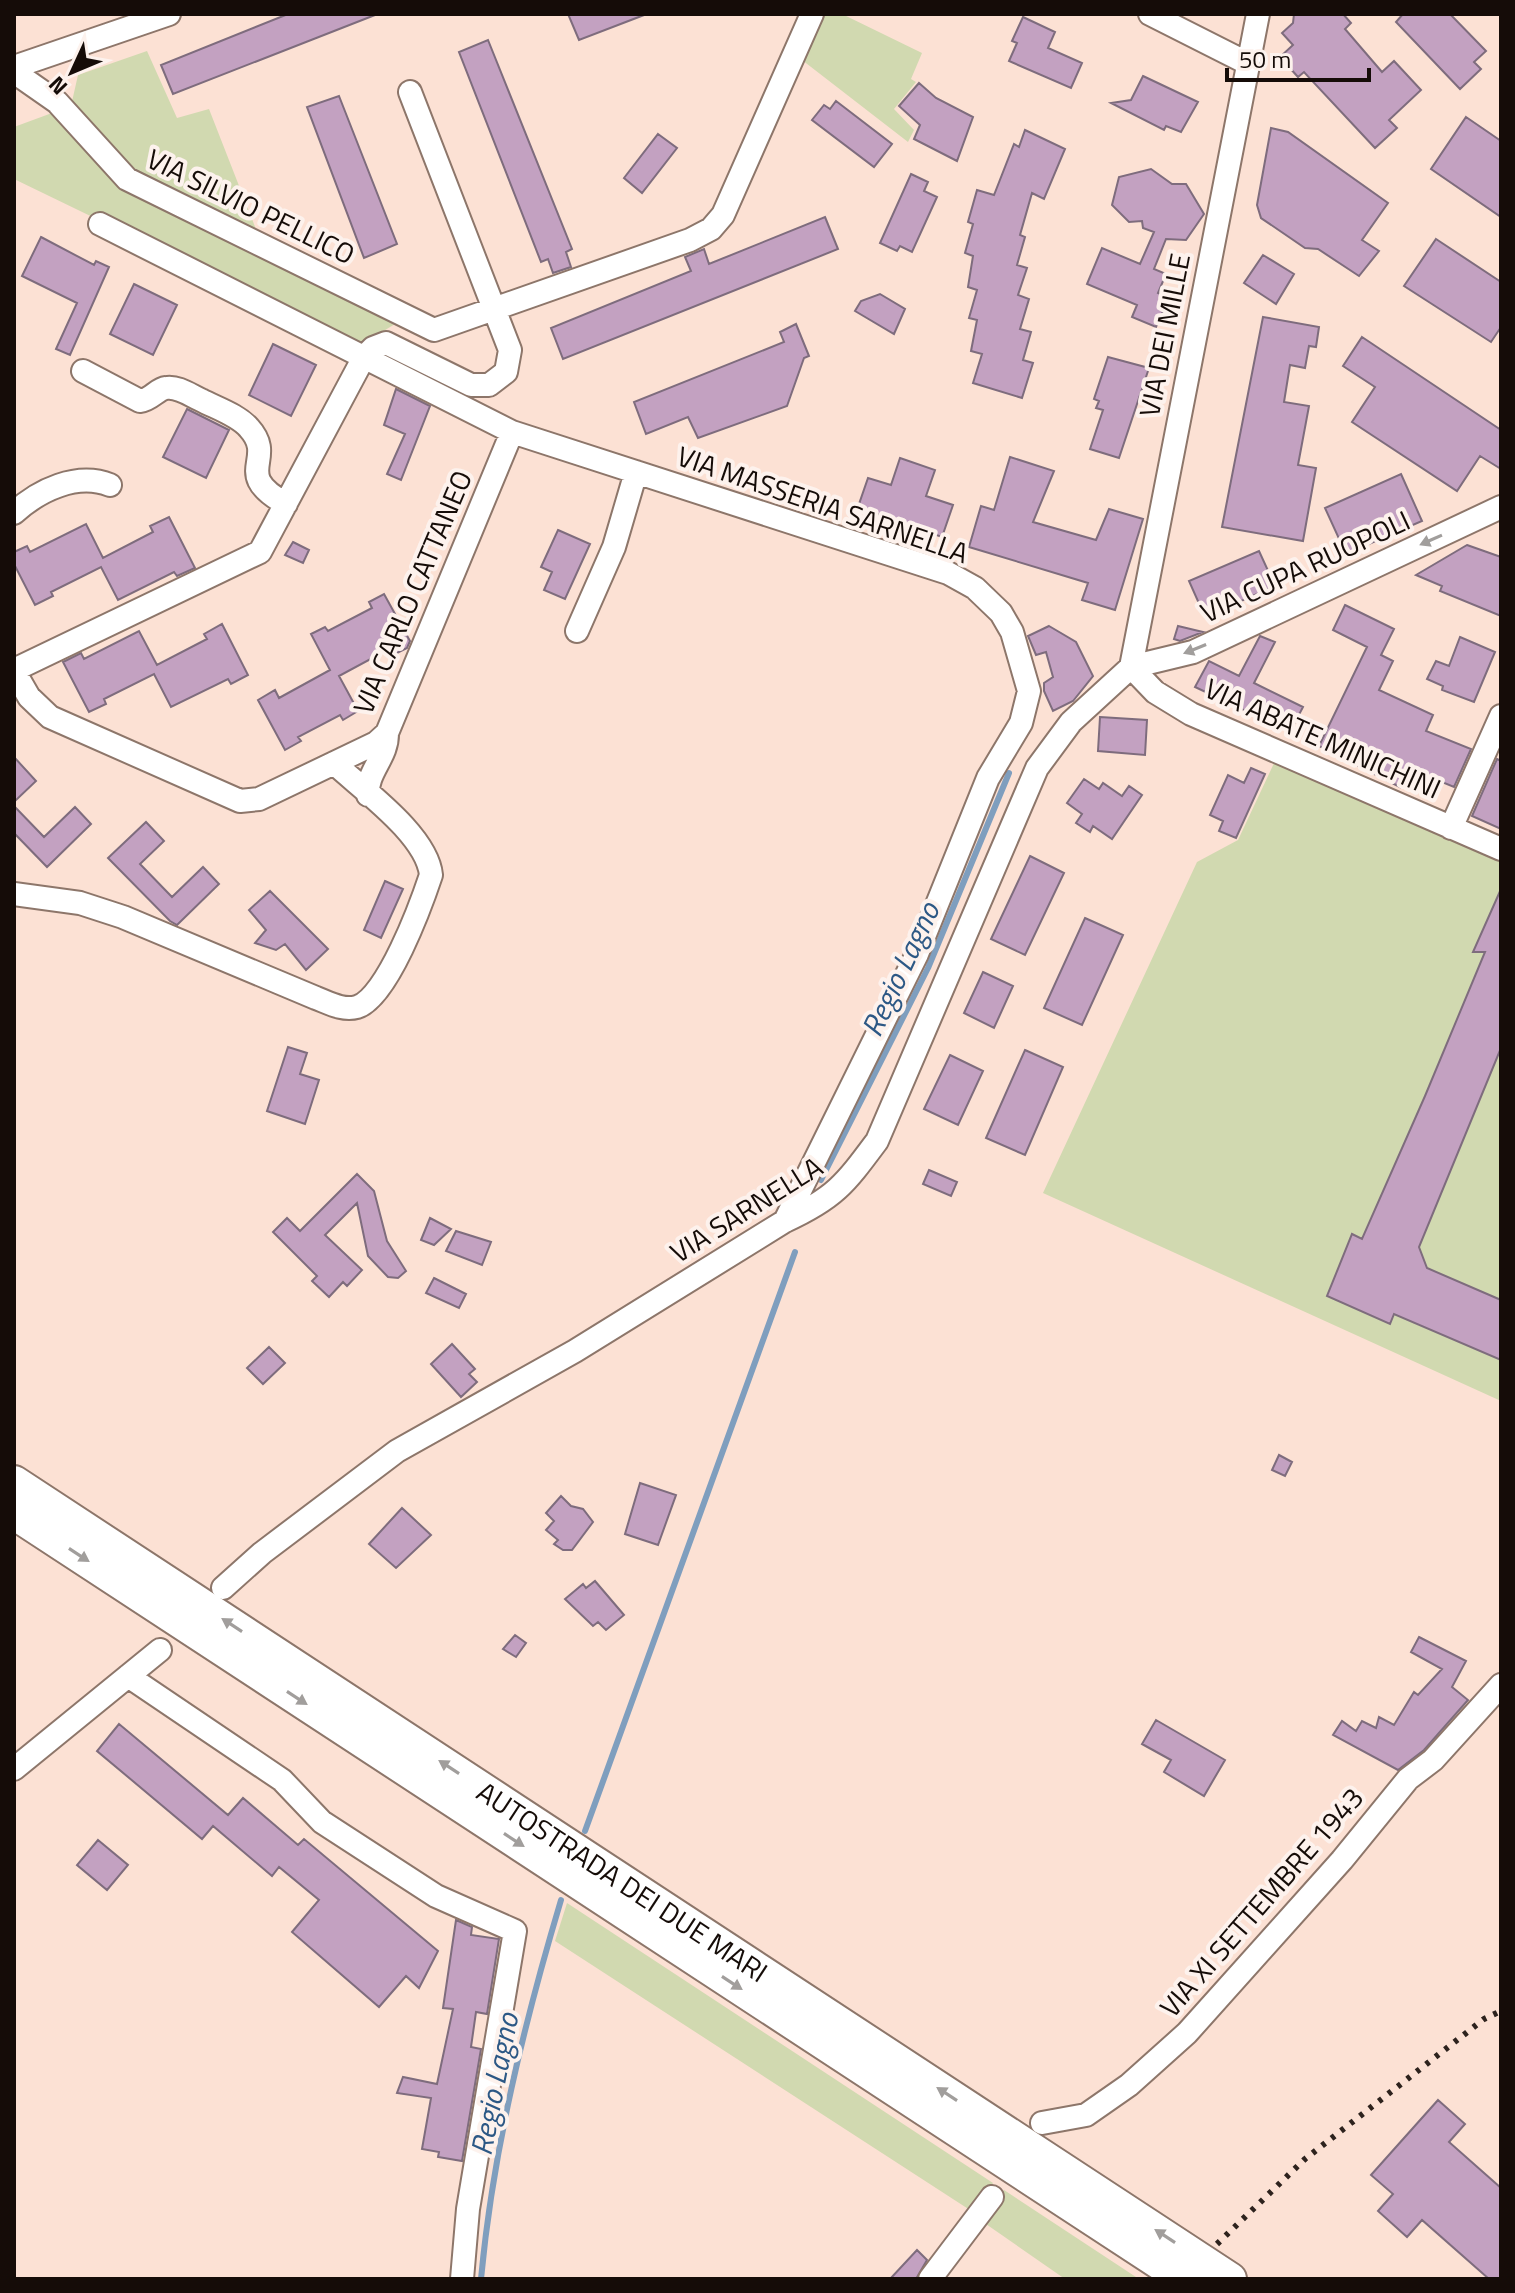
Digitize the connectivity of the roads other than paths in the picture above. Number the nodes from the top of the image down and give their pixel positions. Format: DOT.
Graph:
graph roads {
  1 [pos="169,14"];
  2 [pos="812,14"];
  3 [pos="1150,14"];
  4 [pos="1258,14"];
  5 [pos="1247,63"];
  6 [pos="14,70"];
  7 [pos="410,92"];
  8 [pos="100,224"];
  9 [pos="491,308"];
  10 [pos="364,357"];
  11 [pos="83,371"];
  12 [pos="512,432"];
  13 [pos="636,472"];
  14 [pos="110,485"];
  15 [pos="286,504"];
  16 [pos="1501,507"];
  17 [pos="14,513"];
  18 [pos="577,631"];
  19 [pos="1131,667"];
  20 [pos="14,670"];
  21 [pos="1501,716"];
  22 [pos="387,733"];
  23 [pos="1006,752"];
  24 [pos="334,763"];
  25 [pos="1037,768"];
  26 [pos="368,795"];
  27 [pos="1451,828"];
  28 [pos="1501,849"];
  29 [pos="14,894"];
  30 [pos="785,1221"];
  31 [pos="14,1482"];
  32 [pos="14,1513"];
  33 [pos="223,1588"];
  34 [pos="160,1650"];
  35 [pos="128,1676"];
  36 [pos="1501,1685"];
  37 [pos="14,1769"];
  38 [pos="1042,2123"];
  39 [pos="992,2197"];
  40 [pos="462,2279"];
  41 [pos="930,2279"];
  42 [pos="1184,2279"];
  43 [pos="1230,2279"];
  1 -- 6 [label="street"];
  2 -- 9 [label="street, VIA SILVIO PELLICO"];
  3 -- 5 [label="street"];
  4 -- 5 [label="street, VIA DEI MILLE"];
  5 -- 19 [label="street, VIA DEI MILLE"];
  6 -- 9 [label="street, VIA SILVIO PELLICO"];
  7 -- 9 [label="street"];
  8 -- 10 [label="street, VIA MASSERIA SARNELLA"];
  9 -- 10 [label="street"];
  10 -- 12 [label="street, VIA MASSERIA SARNELLA"];
  10 -- 15 [label="street, VIA CARLO CATTANEO"];
  11 -- 15 [label="street"];
  12 -- 13 [label="street, VIA MASSERIA SARNELLA"];
  12 -- 22 [label="street, VIA CARLO CATTANEO"];
  13 -- 18 [label="street"];
  13 -- 23 [label="street, VIA MASSERIA SARNELLA"];
  14 -- 17 [label="street"];
  15 -- 20 [label="street, VIA CARLO CATTANEO"];
  16 -- 19 [label="street, VIA CUPA RUOPOLI, one-way"];
  19 -- 25 [label="street, VIA SARNELLA"];
  19 -- 27 [label="street, VIA ABATE MINICHINI"];
  20 -- 24 [label="street, VIA CARLO CATTANEO"];
  21 -- 27 [label="street"];
  22 -- 24 [label="street, VIA CARLO CATTANEO"];
  22 -- 26 [label="street"];
  23 -- 25 [label="street"];
  23 -- 30 [label="street, VIA MASSERIA SARNELLA"];
  24 -- 26 [label="street"];
  25 -- 30 [label="street, VIA SARNELLA"];
  26 -- 29 [label="street"];
  27 -- 28 [label="street, VIA ABATE MINICHINI"];
  30 -- 33 [label="street, VIA SARNELLA"];
  43 -- 31 [label="highway, AUTOSTRADA DEI DUE MARI, one-way"];
  32 -- 42 [label="highway, AUTOSTRADA DEI DUE MARI, one-way"];
  34 -- 35 [label="street"];
  35 -- 37 [label="street"];
  35 -- 40 [label="street"];
  36 -- 38 [label="street, VIA XI SETTEMBRE 1943"];
  39 -- 41 [label="street"];
}
